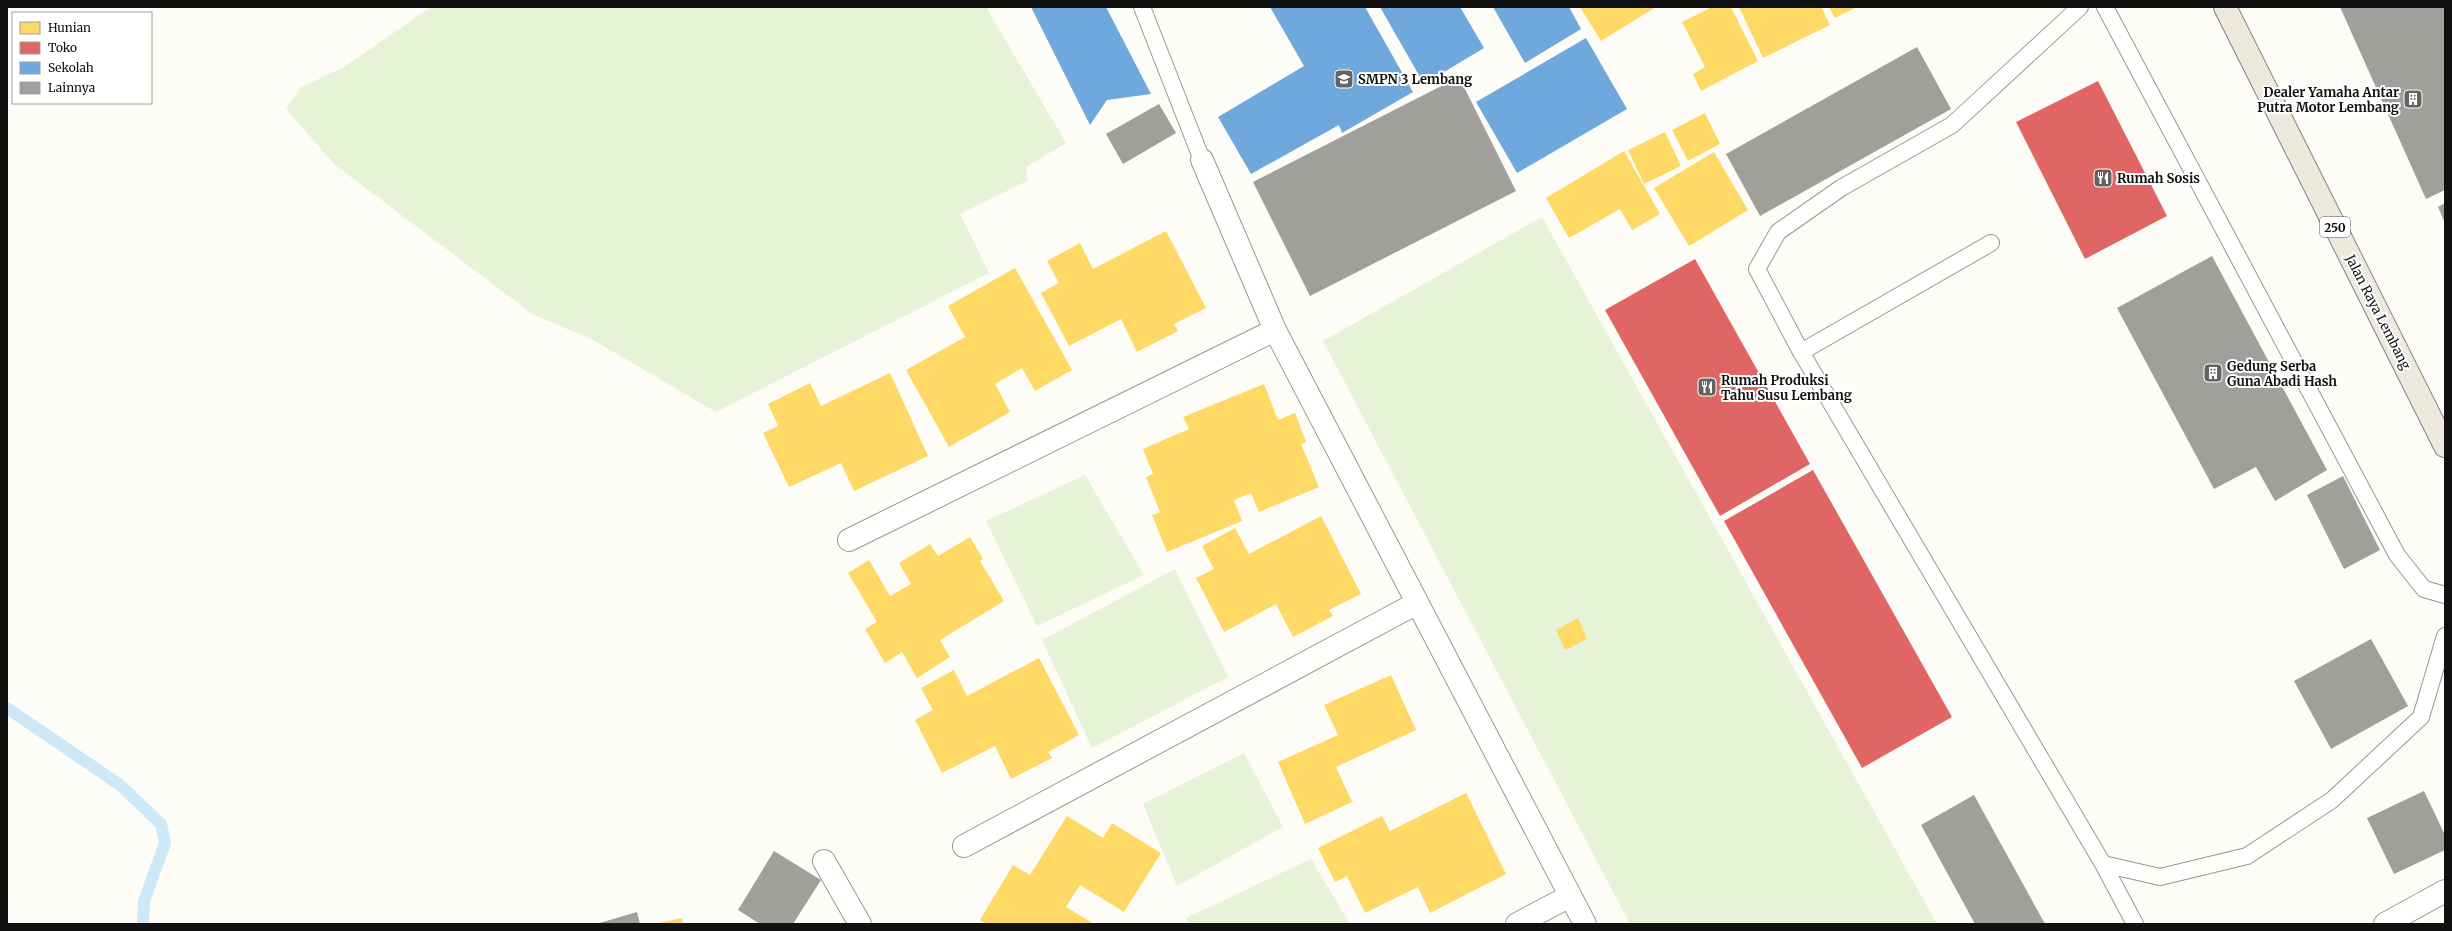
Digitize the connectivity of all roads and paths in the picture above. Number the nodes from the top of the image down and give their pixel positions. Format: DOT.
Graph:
graph roads {
  1 [pos="1142,7"];
  2 [pos="2080,7"];
  3 [pos="2105,7"];
  4 [pos="2225,7"];
  5 [pos="1202,160"];
  6 [pos="1991,243"];
  7 [pos="1275,330"];
  8 [pos="1801,352"];
  9 [pos="2445,446"];
  10 [pos="849,540"];
  11 [pos="2445,595"];
  12 [pos="1417,603"];
  13 [pos="2445,636"];
  14 [pos="964,846"];
  15 [pos="824,861"];
  16 [pos="2104,864"];
  17 [pos="2445,891"];
  18 [pos="1570,896"];
  19 [pos="860,924"];
  20 [pos="1517,924"];
  21 [pos="1585,924"];
  22 [pos="2135,924"];
  23 [pos="2385,924"];
  1 -- 5 [label="lane"];
  2 -- 8 [label="lane"];
  3 -- 11 [label="lane"];
  4 -- 9 [label="main road, Jalan Raya Lembang / 250"];
  5 -- 7 [label="street"];
  6 -- 8 [label="lane"];
  7 -- 10 [label="street"];
  7 -- 12 [label="street"];
  8 -- 16 [label="lane"];
  12 -- 14 [label="street"];
  12 -- 18 [label="street"];
  13 -- 16 [label="lane"];
  15 -- 19 [label="street"];
  16 -- 22 [label="lane"];
  17 -- 23 [label="street"];
  18 -- 20 [label="street"];
  18 -- 21 [label="street"];
}
